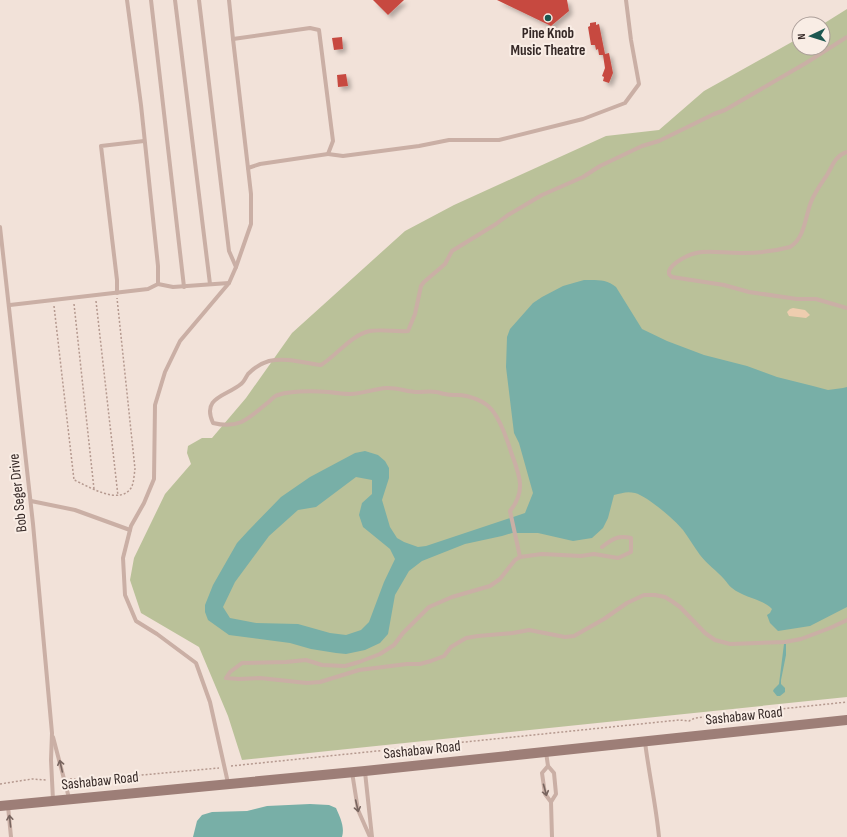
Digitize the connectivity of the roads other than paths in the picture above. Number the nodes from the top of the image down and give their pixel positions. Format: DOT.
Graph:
graph roads {
  1 [pos="127,0"];
  2 [pos="151,0"];
  3 [pos="175,0"];
  4 [pos="199,0"];
  5 [pos="229,0"];
  6 [pos="626,0"];
  7 [pos="847,37"];
  8 [pos="233,39"];
  9 [pos="144,141"];
  10 [pos="847,152"];
  11 [pos="328,154"];
  12 [pos="248,168"];
  13 [pos="0,227"];
  14 [pos="236,267"];
  15 [pos="228,283"];
  16 [pos="158,284"];
  17 [pos="210,284"];
  18 [pos="184,287"];
  19 [pos="117,293"];
  20 [pos="10,305"];
  21 [pos="847,308"];
  22 [pos="31,501"];
  23 [pos="130,530"];
  24 [pos="602,547"];
  25 [pos="520,557"];
  26 [pos="847,620"];
  27 [pos="847,720"];
  28 [pos="52,733"];
  29 [pos="645,741"];
  30 [pos="546,752"];
  31 [pos="548,766"];
  32 [pos="365,771"];
  33 [pos="352,772"];
  34 [pos="229,784"];
  35 [pos="69,800"];
  36 [pos="53,801"];
  37 [pos="551,802"];
  38 [pos="4,806"];
  39 [pos="12,837"];
  40 [pos="371,837"];
  41 [pos="552,837"];
  42 [pos="659,837"];
  1 -- 9 [label="lane"];
  2 -- 18 [label="lane"];
  3 -- 17 [label="lane"];
  4 -- 14 [label="lane"];
  5 -- 8 [label="lane"];
  6 -- 11 [label="lane"];
  7 -- 25 [label="lane"];
  8 -- 11 [label="lane"];
  8 -- 12 [label="lane"];
  9 -- 16 [label="lane"];
  9 -- 19 [label="lane"];
  10 -- 21 [label="lane"];
  11 -- 12 [label="lane"];
  12 -- 14 [label="lane"];
  13 -- 20 [label="lane, Bob Seger Drive"];
  14 -- 15 [label="lane"];
  15 -- 17 [label="lane"];
  15 -- 23 [label="lane"];
  16 -- 18 [label="lane"];
  16 -- 19 [label="lane"];
  17 -- 18 [label="lane"];
  19 -- 20 [label="lane"];
  20 -- 22 [label="lane, Bob Seger Drive"];
  22 -- 23 [label="lane"];
  22 -- 28 [label="lane, Bob Seger Drive"];
  23 -- 34 [label="lane"];
  24 -- 25 [label="lane"];
  25 -- 26 [label="lane"];
  27 -- 29 [label="main road, Sashabaw Road"];
  35 -- 28 [label="lane, Bob Seger Drive, one-way"];
  28 -- 36 [label="lane, Bob Seger Drive"];
  29 -- 30 [label="main road, Sashabaw Road"];
  29 -- 42 [label="lane"];
  30 -- 31 [label="lane"];
  30 -- 32 [label="main road, Sashabaw Road"];
  31 -- 37 [label="lane"];
  31 -- 37 [label="lane, one-way"];
  32 -- 33 [label="main road, Sashabaw Road"];
  32 -- 40 [label="lane"];
  33 -- 34 [label="main road, Sashabaw Road"];
  33 -- 40 [label="lane, one-way"];
  34 -- 35 [label="main road, Sashabaw Road"];
  35 -- 36 [label="main road, Sashabaw Road"];
  36 -- 38 [label="main road, Sashabaw Road"];
  37 -- 41 [label="lane"];
  39 -- 38 [label="lane, one-way"];
}
